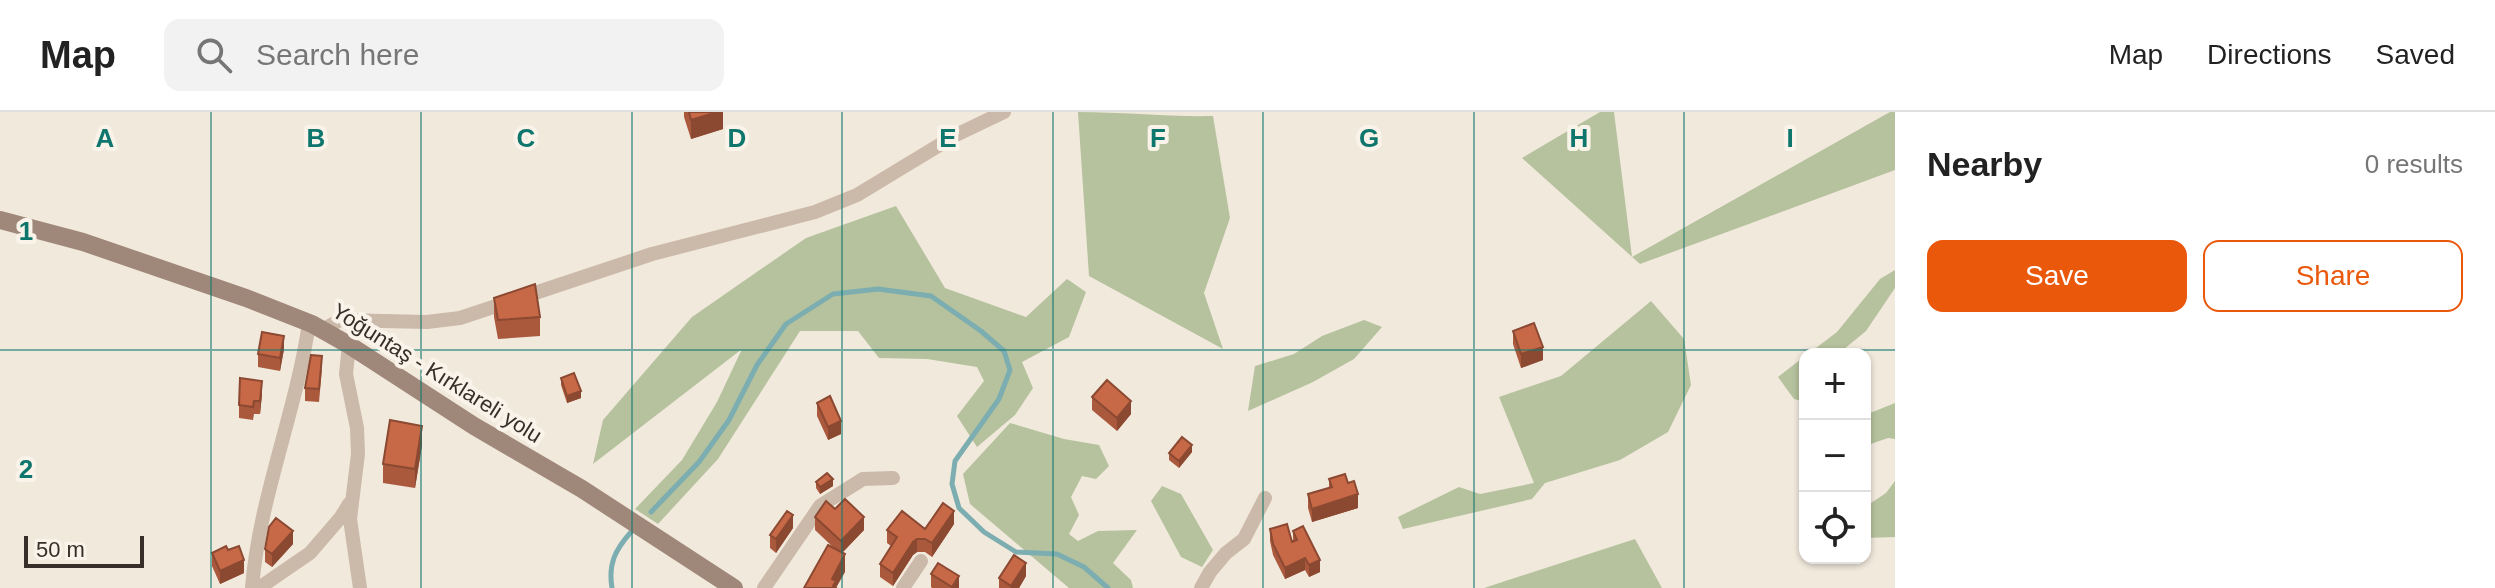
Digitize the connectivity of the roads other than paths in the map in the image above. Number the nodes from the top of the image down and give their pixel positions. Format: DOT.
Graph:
graph roads {
  1 [pos="1004,112"];
  2 [pos="0,220"];
  3 [pos="316,326"];
  4 [pos="349,345"];
  5 [pos="893,478"];
  6 [pos="1265,498"];
  7 [pos="351,500"];
  8 [pos="921,561"];
  9 [pos="252,588"];
  10 [pos="259,588"];
  11 [pos="360,588"];
  12 [pos="734,588"];
  13 [pos="764,588"];
  14 [pos="903,588"];
  15 [pos="1201,588"];
  1 -- 3 [label="street"];
  2 -- 3 [label="street, Yoğuntaş - Kırklareli yolu"];
  3 -- 4 [label="street, Yoğuntaş - Kırklareli yolu"];
  3 -- 9 [label="street"];
  4 -- 7 [label="street"];
  4 -- 12 [label="street, Yoğuntaş - Kırklareli yolu"];
  5 -- 13 [label="street"];
  6 -- 15 [label="street"];
  7 -- 10 [label="street"];
  7 -- 11 [label="street"];
  8 -- 14 [label="street"];
}
